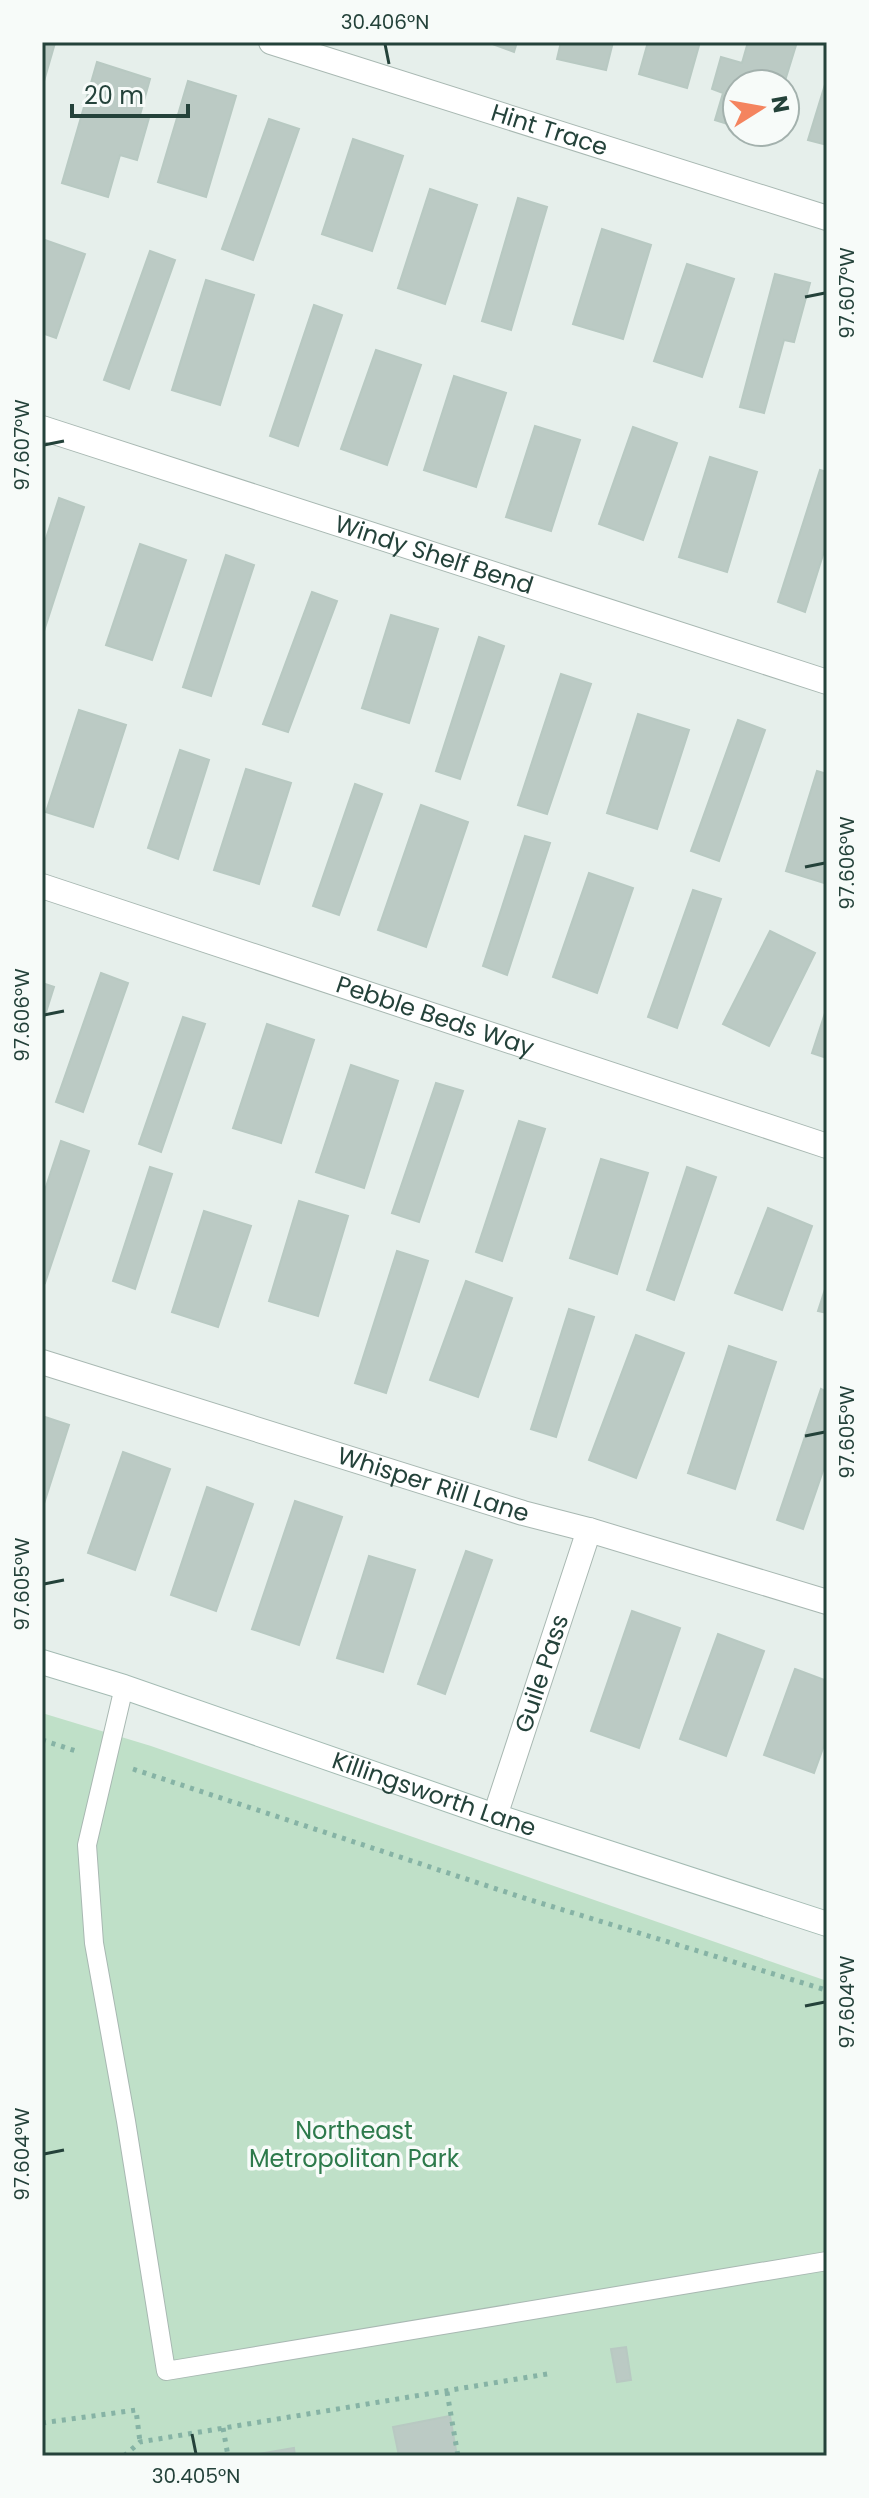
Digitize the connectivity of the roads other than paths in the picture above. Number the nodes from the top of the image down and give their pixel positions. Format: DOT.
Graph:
graph roads {
  1 [pos="271,42"];
  2 [pos="827,218"];
  3 [pos="42,428"];
  4 [pos="827,682"];
  5 [pos="42,886"];
  6 [pos="827,1146"];
  7 [pos="42,1362"];
  8 [pos="589,1530"];
  9 [pos="827,1602"];
  10 [pos="42,1662"];
  11 [pos="124,1687"];
  12 [pos="495,1816"];
  13 [pos="827,1924"];
  14 [pos="827,2261"];
  1 -- 2 [label="street, Hint Trace"];
  3 -- 4 [label="street, Windy Shelf Bend"];
  5 -- 6 [label="street, Pebble Beds Way"];
  7 -- 8 [label="street, Whisper Rill Lane"];
  8 -- 9 [label="street, Whisper Rill Lane"];
  8 -- 12 [label="street, Guile Pass"];
  10 -- 11 [label="street, Killingsworth Lane"];
  11 -- 12 [label="street, Killingsworth Lane"];
  11 -- 14 [label="lane"];
  12 -- 13 [label="street, Killingsworth Lane"];
}
